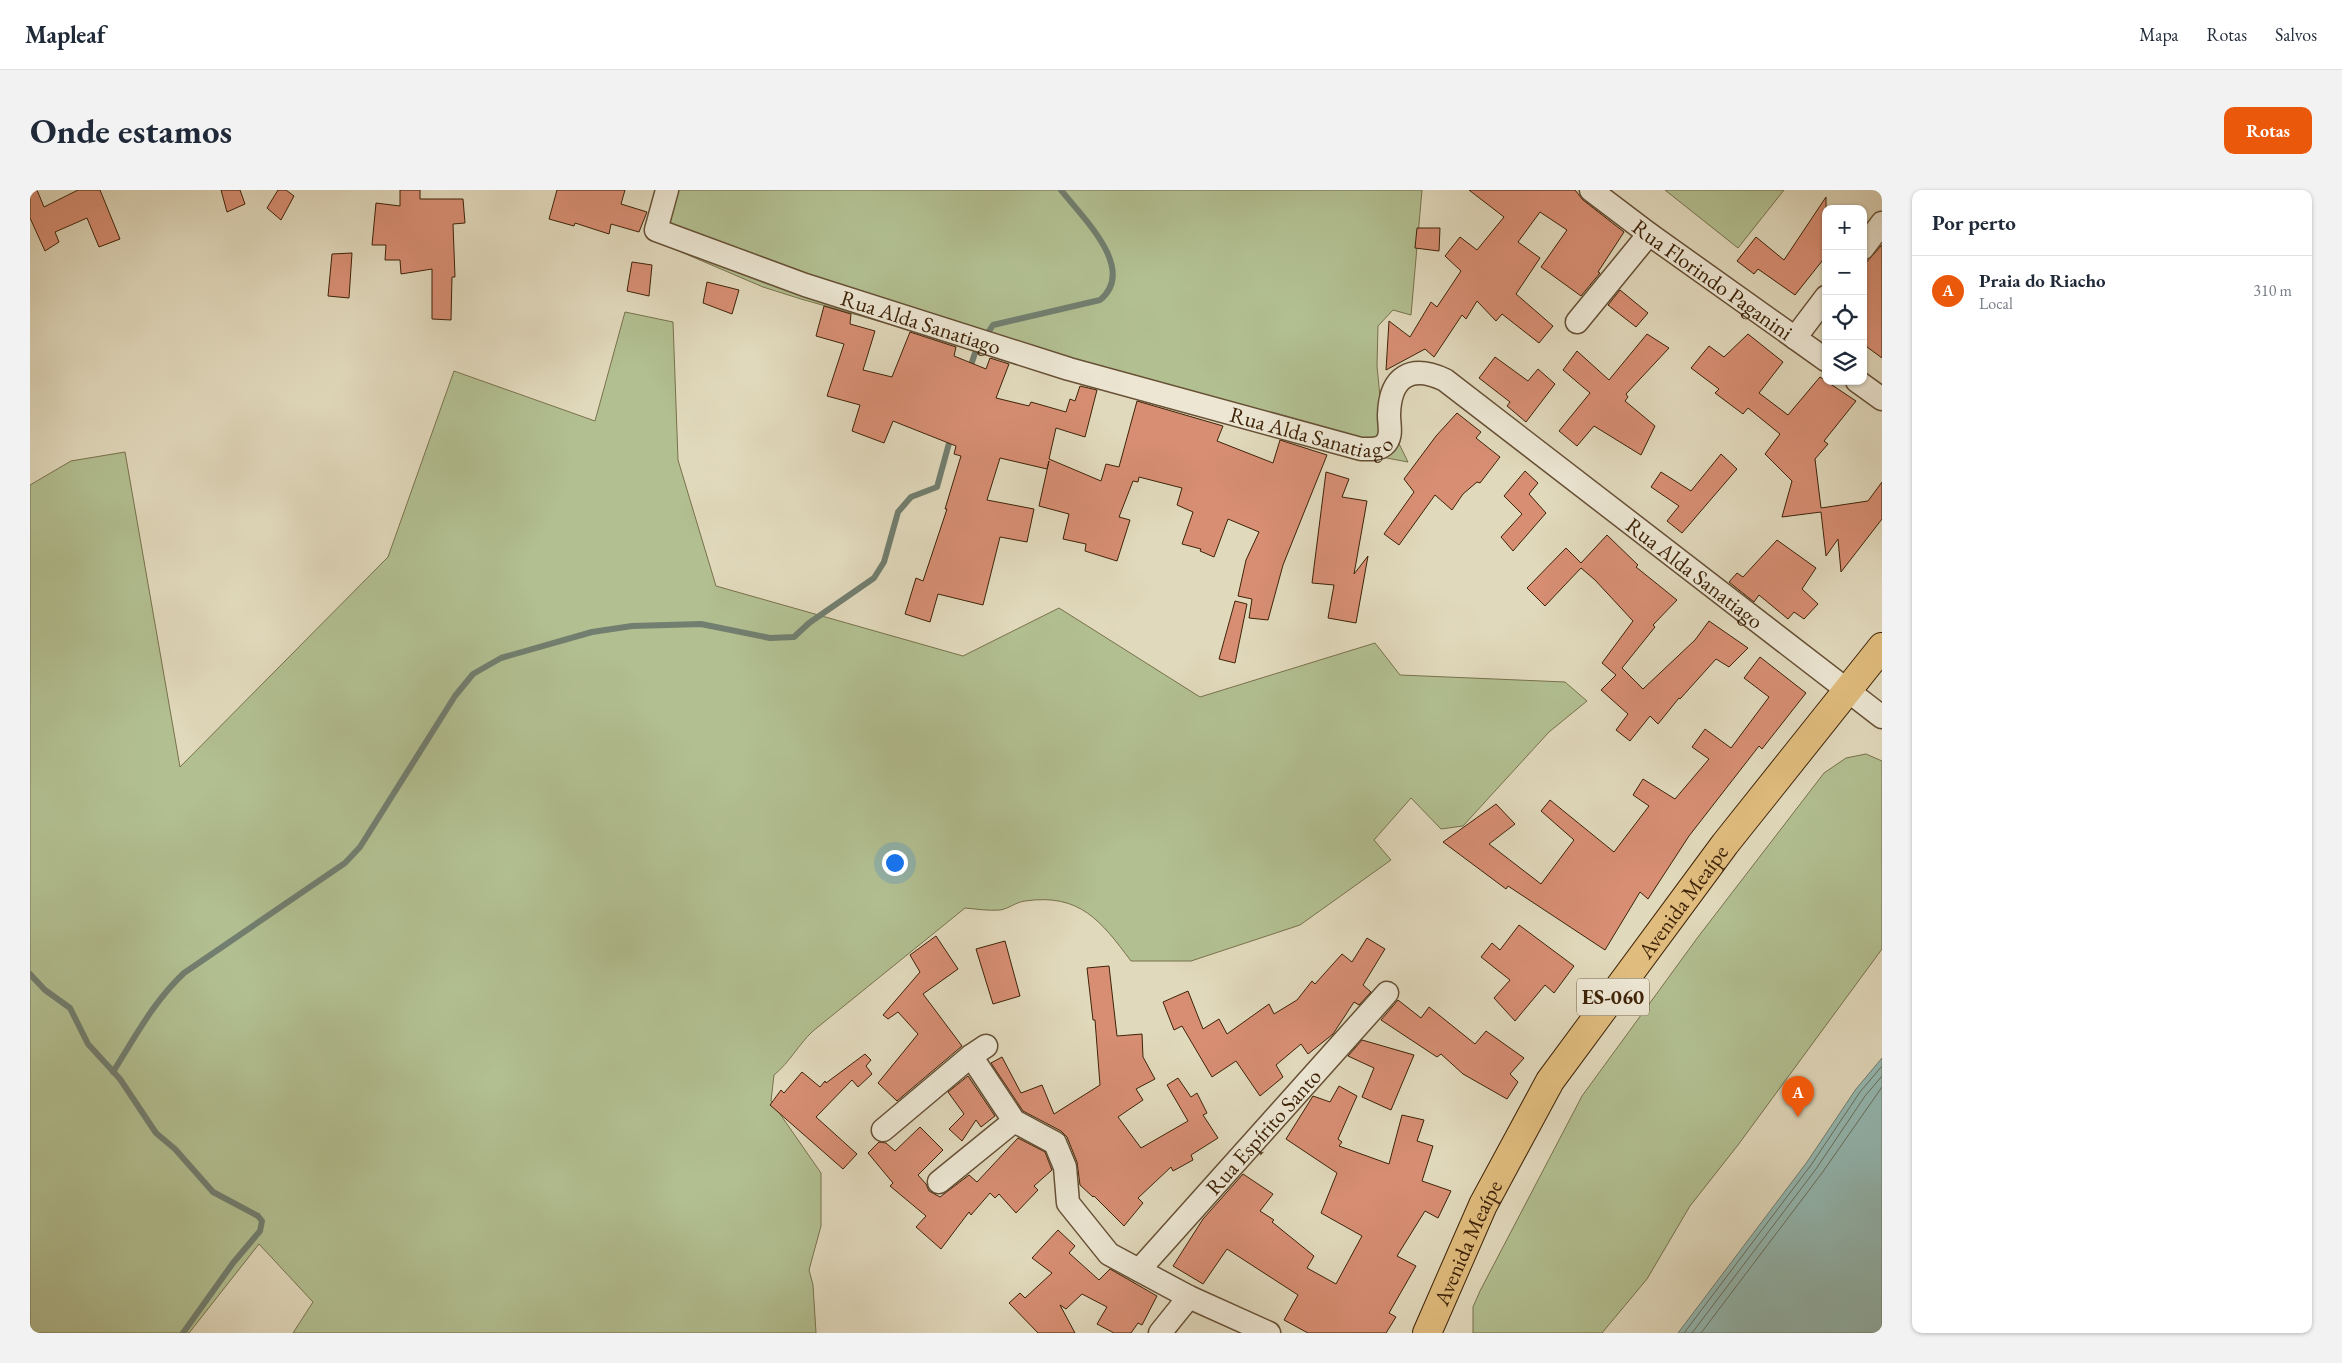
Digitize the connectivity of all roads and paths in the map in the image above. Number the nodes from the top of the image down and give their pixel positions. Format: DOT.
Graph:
graph roads {
  1 [pos="668,190"];
  2 [pos="1591,190"];
  3 [pos="1882,223"];
  4 [pos="1649,234"];
  5 [pos="1867,243"];
  6 [pos="1822,302"];
  7 [pos="1577,322"];
  8 [pos="1795,338"];
  9 [pos="1822,357"];
  10 [pos="1863,385"];
  11 [pos="1882,399"];
  12 [pos="1882,647"];
  13 [pos="1846,690"];
  14 [pos="1882,717"];
  15 [pos="1387,992"];
  16 [pos="1014,1121"];
  17 [pos="882,1130"];
  18 [pos="940,1182"];
  19 [pos="1140,1270"];
  20 [pos="1190,1296"];
  21 [pos="1160,1333"];
  22 [pos="1269,1333"];
  23 [pos="1427,1333"];
  1 -- 13 [label="street, Rua Alda Sanatiago"];
  2 -- 4 [label="street, Rua Florindo Paganini"];
  3 -- 5 [label="street"];
  4 -- 7 [label="street"];
  4 -- 8 [label="street, Rua Florindo Paganini"];
  6 -- 8 [label="street, Rua Florindo Paganini"];
  8 -- 9 [label="street"];
  10 -- 11 [label="street"];
  12 -- 13 [label="main road, Avenida Meaípe / ES-060"];
  13 -- 14 [label="street, Rua Alda Sanatiago"];
  13 -- 23 [label="main road, Avenida Meaípe / ES-060"];
  15 -- 19 [label="street, Rua Espírito Santo"];
  16 -- 17 [label="street"];
  16 -- 18 [label="street"];
  16 -- 19 [label="street"];
  19 -- 20 [label="street"];
  20 -- 21 [label="street"];
  20 -- 22 [label="street"];
}
